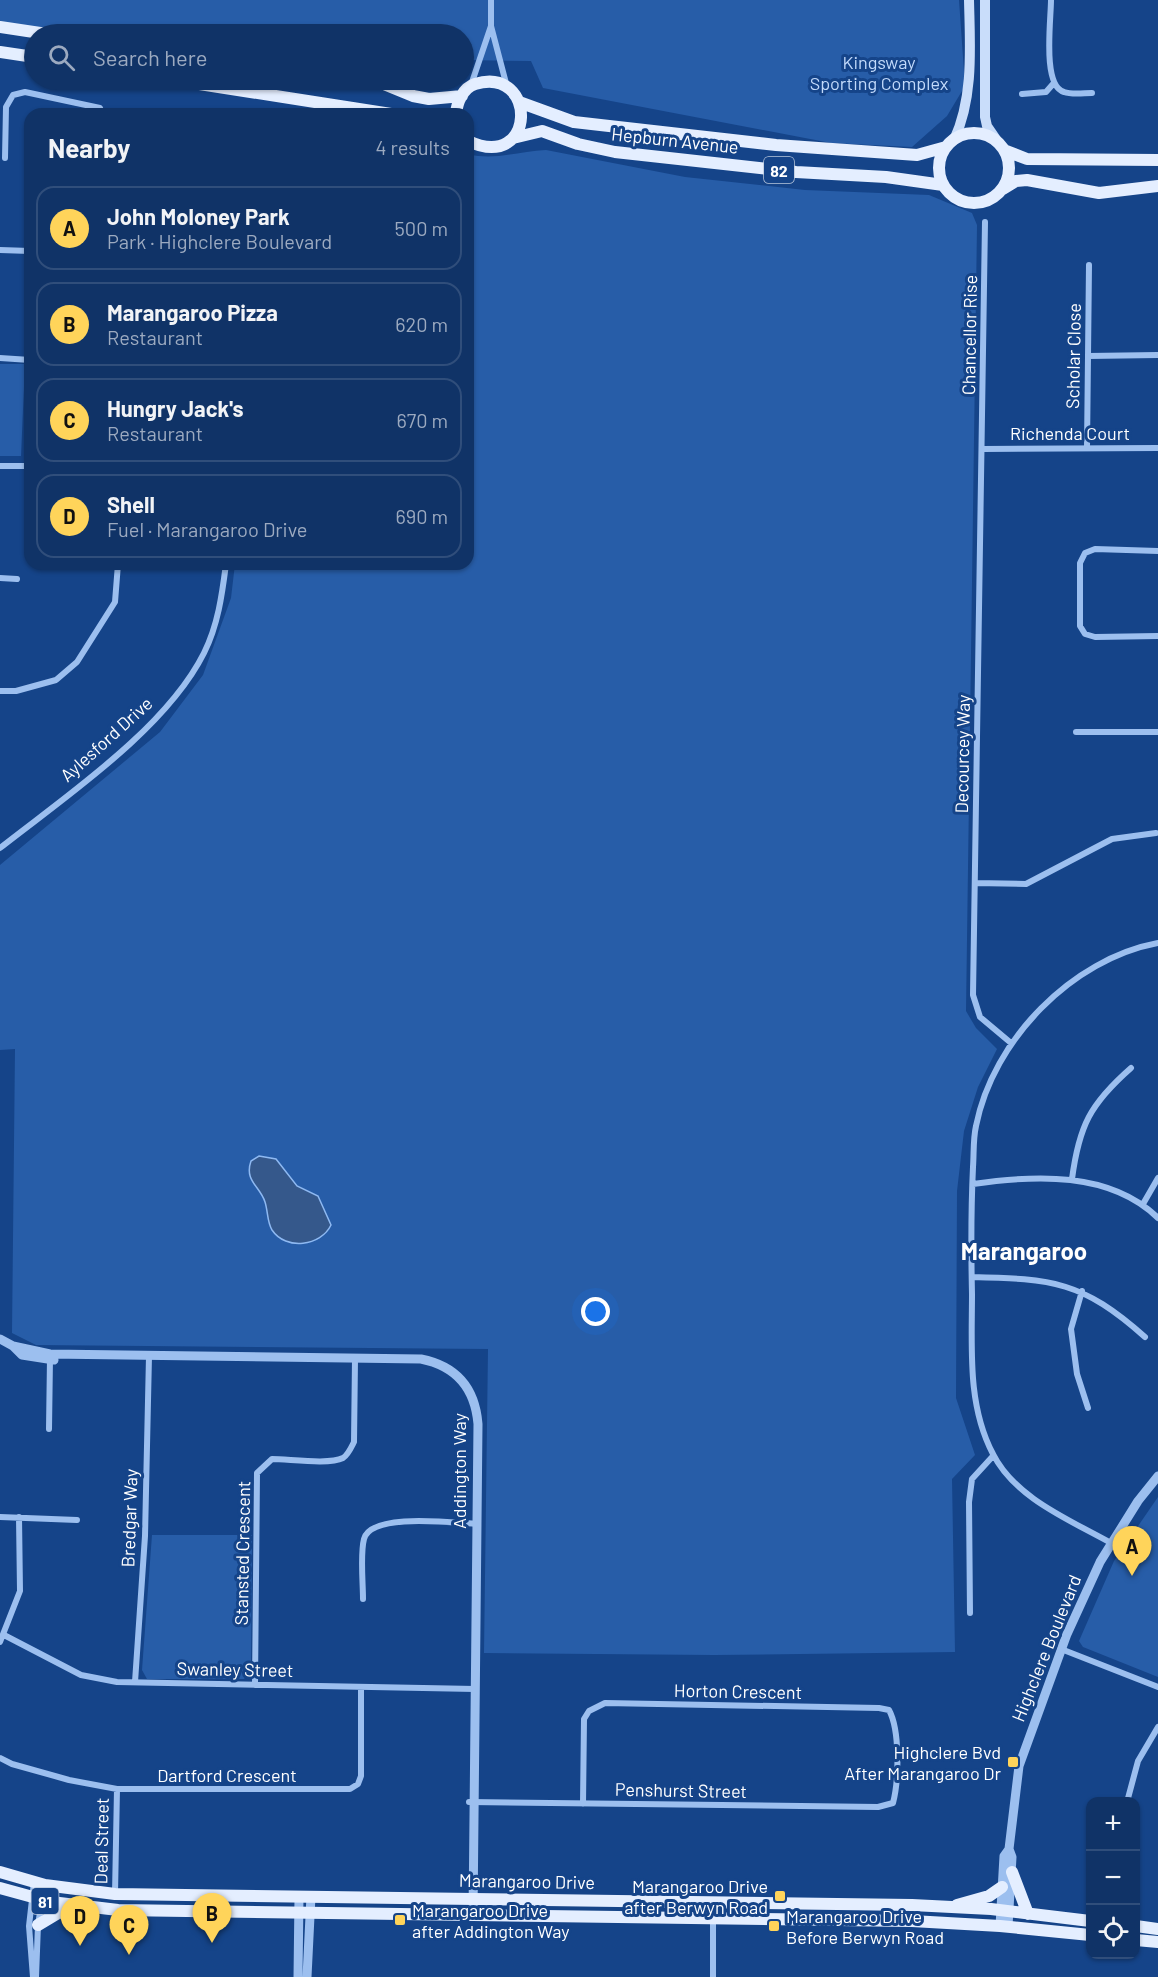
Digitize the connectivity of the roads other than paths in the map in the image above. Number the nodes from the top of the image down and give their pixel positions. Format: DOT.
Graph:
graph roads {
  1 [pos="491,0"];
  2 [pos="969,0"];
  3 [pos="985,0"];
  4 [pos="1051,0"];
  5 [pos="491,26"];
  6 [pos="0,27"];
  7 [pos="24,31"];
  8 [pos="0,52"];
  9 [pos="24,56"];
  10 [pos="474,77"];
  11 [pos="1053,84"];
  12 [pos="474,85"];
  13 [pos="507,88"];
  14 [pos="238,90"];
  15 [pos="400,90"];
  16 [pos="467,90"];
  17 [pos="1092,93"];
  18 [pos="1022,94"];
  19 [pos="462,96"];
  20 [pos="519,102"];
  21 [pos="100,108"];
  22 [pos="353,108"];
  23 [pos="458,108"];
  24 [pos="513,138"];
  25 [pos="474,143"];
  26 [pos="950,144"];
  27 [pos="1001,146"];
  28 [pos="5,158"];
  29 [pos="1158,160"];
  30 [pos="943,185"];
  31 [pos="1158,186"];
  32 [pos="1002,190"];
  33 [pos="985,222"];
  34 [pos="0,250"];
  35 [pos="24,251"];
  36 [pos="1089,265"];
  37 [pos="1158,355"];
  38 [pos="1088,356"];
  39 [pos="0,358"];
  40 [pos="24,360"];
  41 [pos="1086,447"];
  42 [pos="1158,448"];
  43 [pos="982,449"];
  44 [pos="0,466"];
  45 [pos="24,466"];
  46 [pos="1158,551"];
  47 [pos="118,570"];
  48 [pos="225,570"];
  49 [pos="0,578"];
  50 [pos="17,579"];
  51 [pos="1158,636"];
  52 [pos="0,691"];
  53 [pos="1076,732"];
  54 [pos="1158,732"];
  55 [pos="1156,833"];
  56 [pos="0,848"];
  57 [pos="975,883"];
  58 [pos="1158,943"];
  59 [pos="1011,1042"];
  60 [pos="1131,1068"];
  61 [pos="1158,1178"];
  62 [pos="1072,1179"];
  63 [pos="973,1184"];
  64 [pos="1143,1204"];
  65 [pos="1158,1218"];
  66 [pos="972,1277"];
  67 [pos="1082,1291"];
  68 [pos="1145,1337"];
  69 [pos="0,1339"];
  70 [pos="50,1357"];
  71 [pos="149,1359"];
  72 [pos="355,1361"];
  73 [pos="1088,1408"];
  74 [pos="49,1429"];
  75 [pos="993,1456"];
  76 [pos="1158,1476"];
  77 [pos="0,1517"];
  78 [pos="19,1517"];
  79 [pos="77,1520"];
  80 [pos="474,1524"];
  81 [pos="1111,1543"];
  82 [pos="363,1599"];
  83 [pos="970,1613"];
  84 [pos="4,1635"];
  85 [pos="0,1642"];
  86 [pos="1061,1649"];
  87 [pos="135,1682"];
  88 [pos="255,1684"];
  89 [pos="361,1687"];
  90 [pos="1158,1687"];
  91 [pos="472,1689"];
  92 [pos="1158,1727"];
  93 [pos="0,1758"];
  94 [pos="117,1789"];
  95 [pos="1128,1797"];
  96 [pos="471,1802"];
  97 [pos="893,1803"];
  98 [pos="583,1804"];
  99 [pos="1009,1849"];
  100 [pos="0,1872"];
  101 [pos="1012,1872"];
  102 [pos="40,1883"];
  103 [pos="1002,1887"];
  104 [pos="0,1888"];
  105 [pos="115,1894"];
  106 [pos="305,1896"];
  107 [pos="470,1898"];
  108 [pos="37,1899"];
  109 [pos="713,1902"];
  110 [pos="951,1907"];
  111 [pos="92,1908"];
  112 [pos="1005,1911"];
  113 [pos="305,1912"];
  114 [pos="1028,1914"];
  115 [pos="469,1915"];
  116 [pos="713,1918"];
  117 [pos="1086,1921"];
  118 [pos="38,1925"];
  119 [pos="1004,1926"];
  120 [pos="1140,1927"];
  121 [pos="1158,1929"];
  122 [pos="1086,1935"];
  123 [pos="1140,1940"];
  124 [pos="1158,1942"];
  125 [pos="34,1977"];
  126 [pos="298,1977"];
  127 [pos="307,1977"];
  128 [pos="713,1977"];
  1 -- 5 [label="street"];
  2 -- 26 [label="main road"];
  3 -- 27 [label="main road"];
  4 -- 11 [label="street"];
  5 -- 10 [label="street"];
  5 -- 13 [label="street"];
  6 -- 7 [label="main road"];
  8 -- 9 [label="main road"];
  11 -- 17 [label="street"];
  11 -- 18 [label="street"];
  12 -- 13 [label="main road"];
  13 -- 20 [label="main road, 82"];
  14 -- 22 [label="main road"];
  15 -- 19 [label="main road"];
  16 -- 19 [label="main road"];
  19 -- 23 [label="main road"];
  20 -- 24 [label="main road"];
  20 -- 26 [label="main road, Hepburn Avenue / 82"];
  21 -- 28 [label="street"];
  24 -- 25 [label="main road, 82"];
  24 -- 30 [label="main road, Hepburn Avenue / 82"];
  26 -- 27 [label="main road, 82"];
  26 -- 30 [label="main road"];
  27 -- 29 [label="main road, 82"];
  27 -- 32 [label="main road"];
  30 -- 32 [label="main road"];
  31 -- 32 [label="main road"];
  33 -- 43 [label="street, Chancellor Rise"];
  34 -- 35 [label="street"];
  36 -- 38 [label="street, Scholar Close"];
  37 -- 38 [label="street"];
  38 -- 41 [label="street, Scholar Close"];
  39 -- 40 [label="street"];
  41 -- 42 [label="street, Richenda Court"];
  41 -- 43 [label="street, Richenda Court"];
  43 -- 57 [label="street, Decourcey Way"];
  44 -- 45 [label="street"];
  46 -- 51 [label="street"];
  47 -- 52 [label="street"];
  48 -- 56 [label="street, Aylesford Drive"];
  49 -- 50 [label="street"];
  53 -- 54 [label="street"];
  55 -- 57 [label="street"];
  57 -- 59 [label="street, Decourcey Way"];
  58 -- 59 [label="street"];
  59 -- 63 [label="street"];
  60 -- 62 [label="street"];
  61 -- 64 [label="street"];
  62 -- 63 [label="street"];
  62 -- 64 [label="street"];
  63 -- 66 [label="street"];
  64 -- 65 [label="street"];
  66 -- 67 [label="street"];
  66 -- 75 [label="street"];
  67 -- 68 [label="street"];
  67 -- 73 [label="street"];
  69 -- 70 [label="street, Addington Way"];
  70 -- 71 [label="street, Addington Way"];
  70 -- 74 [label="street"];
  71 -- 72 [label="street, Addington Way"];
  71 -- 87 [label="street, Bredgar Way"];
  72 -- 80 [label="street, Addington Way"];
  72 -- 88 [label="street, Stansted Crescent"];
  75 -- 81 [label="street"];
  75 -- 83 [label="street"];
  76 -- 81 [label="street, Highclere Boulevard"];
  77 -- 78 [label="street"];
  78 -- 79 [label="street"];
  78 -- 84 [label="street"];
  80 -- 82 [label="street"];
  80 -- 91 [label="street, Addington Way"];
  81 -- 86 [label="street, Highclere Boulevard"];
  84 -- 85 [label="street"];
  84 -- 87 [label="street, Swanley Street"];
  86 -- 90 [label="street"];
  86 -- 99 [label="street, Highclere Boulevard"];
  87 -- 88 [label="street, Swanley Street"];
  88 -- 89 [label="street, Swanley Street"];
  89 -- 91 [label="street, Swanley Street"];
  89 -- 94 [label="street, Dartford Crescent"];
  91 -- 96 [label="street, Addington Way"];
  92 -- 95 [label="street"];
  93 -- 94 [label="street, Dartford Crescent"];
  94 -- 105 [label="street, Deal Street"];
  96 -- 98 [label="street, Penshurst Street"];
  96 -- 107 [label="street, Addington Way"];
  97 -- 98 [label="street, Penshurst Street"];
  97 -- 98 [label="street, Horton Crescent"];
  99 -- 101 [label="street, Highclere Boulevard"];
  99 -- 103 [label="street, Highclere Boulevard"];
  100 -- 102 [label="main road, Marangaroo Drive / 81"];
  101 -- 112 [label="street, Highclere Boulevard"];
  101 -- 114 [label="main road"];
  102 -- 105 [label="main road, Marangaroo Drive / 81"];
  102 -- 108 [label="street"];
  102 -- 108 [label="street"];
  103 -- 110 [label="main road"];
  103 -- 112 [label="street, Highclere Boulevard"];
  104 -- 108 [label="main road, Marangaroo Drive / 81"];
  105 -- 106 [label="main road, Marangaroo Drive / 81"];
  106 -- 107 [label="main road, Marangaroo Drive / 81"];
  106 -- 113 [label="street"];
  107 -- 109 [label="main road, Marangaroo Drive / 81"];
  107 -- 115 [label="street, Addington Way"];
  108 -- 111 [label="main road, Marangaroo Drive / 81"];
  108 -- 118 [label="street"];
  108 -- 125 [label="street"];
  109 -- 110 [label="main road, Marangaroo Drive / 81"];
  109 -- 116 [label="street"];
  110 -- 112 [label="main road, Marangaroo Drive / 81"];
  111 -- 113 [label="main road, Marangaroo Drive / 81"];
  111 -- 118 [label="main road"];
  112 -- 114 [label="main road, Marangaroo Drive / 81"];
  112 -- 119 [label="street, Highclere Boulevard"];
  113 -- 115 [label="main road, Marangaroo Drive / 81"];
  113 -- 126 [label="street"];
  113 -- 127 [label="street"];
  114 -- 117 [label="main road, Marangaroo Drive / 81"];
  115 -- 116 [label="main road, Marangaroo Drive / 81"];
  116 -- 119 [label="main road, Marangaroo Drive / 81"];
  116 -- 128 [label="street"];
  118 -- 125 [label="street"];
  119 -- 122 [label="main road, Marangaroo Drive / 81"];
  120 -- 121 [label="main road"];
  123 -- 124 [label="main road"];
}
